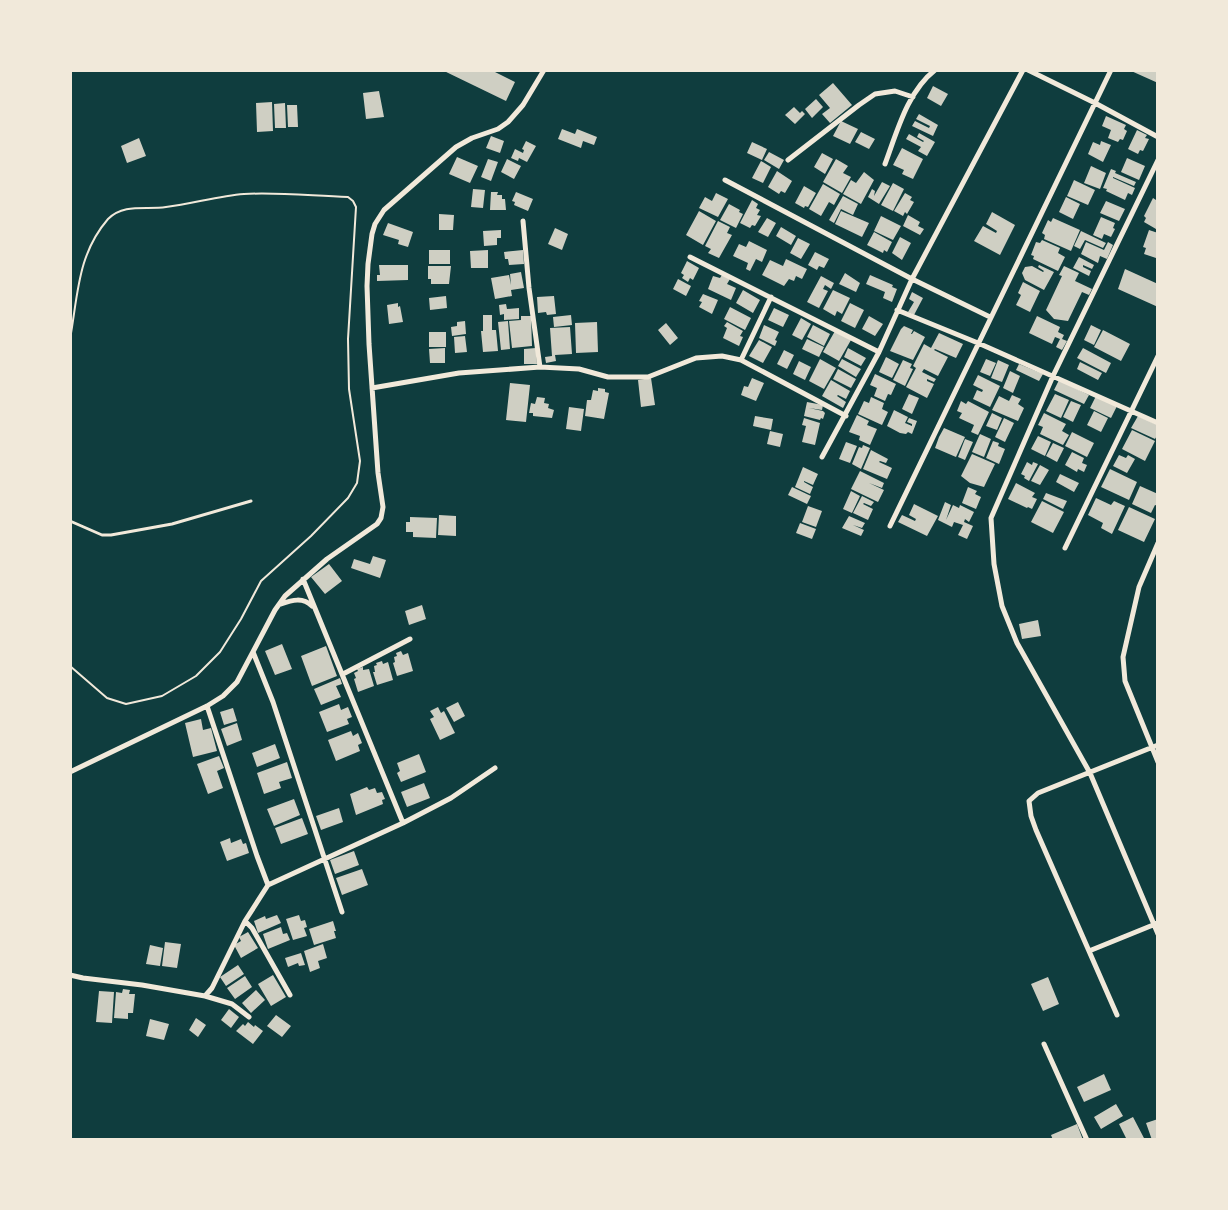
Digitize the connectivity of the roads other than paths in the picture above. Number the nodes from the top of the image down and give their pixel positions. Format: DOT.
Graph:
graph roads {
  1 [pos="544,70"];
  2 [pos="935,70"];
  3 [pos="1025,70"];
  4 [pos="1111,70"];
  5 [pos="913,97"];
  6 [pos="1095,103"];
  7 [pos="1158,137"];
  8 [pos="788,160"];
  9 [pos="1158,160"];
  10 [pos="885,164"];
  11 [pos="725,180"];
  12 [pos="523,221"];
  13 [pos="690,257"];
  14 [pos="912,279"];
  15 [pos="771,297"];
  16 [pos="897,310"];
  17 [pos="990,317"];
  18 [pos="978,343"];
  19 [pos="879,352"];
  20 [pos="1158,356"];
  21 [pos="741,360"];
  22 [pos="540,367"];
  23 [pos="1053,376"];
  24 [pos="372,388"];
  25 [pos="1131,410"];
  26 [pos="846,416"];
  27 [pos="1158,423"];
  28 [pos="822,457"];
  29 [pos="251,501"];
  30 [pos="70,521"];
  31 [pos="890,526"];
  32 [pos="1158,543"];
  33 [pos="1065,548"];
  34 [pos="303,579"];
  35 [pos="279,604"];
  36 [pos="316,610"];
  37 [pos="410,639"];
  38 [pos="253,651"];
  39 [pos="343,674"];
  40 [pos="207,706"];
  41 [pos="1155,746"];
  42 [pos="1158,762"];
  43 [pos="495,768"];
  44 [pos="70,772"];
  45 [pos="1090,773"];
  46 [pos="403,823"];
  47 [pos="324,859"];
  48 [pos="268,885"];
  49 [pos="342,912"];
  50 [pos="245,921"];
  51 [pos="1156,924"];
  52 [pos="1158,934"];
  53 [pos="1089,951"];
  54 [pos="70,975"];
  55 [pos="290,995"];
  56 [pos="205,996"];
  57 [pos="1117,1015"];
  58 [pos="249,1017"];
  59 [pos="1044,1044"];
  60 [pos="1087,1140"];
  1 -- 24 [label="street"];
  2 -- 5 [label="street"];
  3 -- 6 [label="street"];
  3 -- 14 [label="street"];
  4 -- 6 [label="street"];
  5 -- 8 [label="street"];
  5 -- 10 [label="street"];
  6 -- 7 [label="street"];
  6 -- 17 [label="street"];
  9 -- 23 [label="street"];
  11 -- 14 [label="street"];
  12 -- 22 [label="street"];
  13 -- 15 [label="street"];
  14 -- 16 [label="street"];
  14 -- 17 [label="street"];
  15 -- 19 [label="street"];
  15 -- 21 [label="street"];
  16 -- 18 [label="street"];
  16 -- 19 [label="street"];
  17 -- 18 [label="street"];
  18 -- 23 [label="street"];
  18 -- 31 [label="street"];
  19 -- 26 [label="street"];
  20 -- 25 [label="street"];
  21 -- 22 [label="street"];
  21 -- 26 [label="street"];
  22 -- 24 [label="street"];
  23 -- 25 [label="street"];
  23 -- 45 [label="street"];
  24 -- 34 [label="street"];
  25 -- 27 [label="street"];
  25 -- 33 [label="street"];
  26 -- 28 [label="street"];
  29 -- 30 [label="lane"];
  32 -- 41 [label="street"];
  34 -- 35 [label="street"];
  34 -- 36 [label="street"];
  35 -- 36 [label="street"];
  35 -- 38 [label="street"];
  36 -- 39 [label="street"];
  37 -- 39 [label="street"];
  38 -- 40 [label="street"];
  38 -- 47 [label="street"];
  39 -- 46 [label="street"];
  40 -- 44 [label="street"];
  40 -- 48 [label="street"];
  41 -- 42 [label="street"];
  41 -- 45 [label="street"];
  43 -- 46 [label="street"];
  45 -- 51 [label="street"];
  45 -- 53 [label="street"];
  46 -- 47 [label="street"];
  47 -- 48 [label="street"];
  47 -- 49 [label="street"];
  48 -- 50 [label="street"];
  50 -- 55 [label="street"];
  50 -- 56 [label="street"];
  51 -- 52 [label="street"];
  51 -- 53 [label="street"];
  53 -- 57 [label="street"];
  54 -- 56 [label="street"];
  56 -- 58 [label="street"];
  59 -- 60 [label="street"];
}
